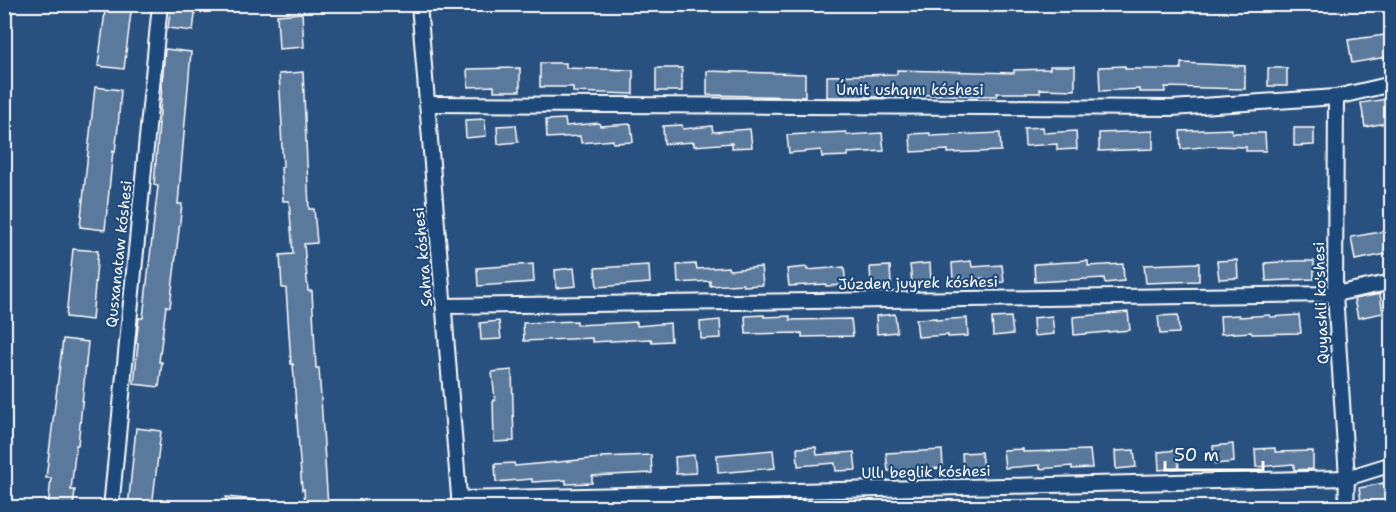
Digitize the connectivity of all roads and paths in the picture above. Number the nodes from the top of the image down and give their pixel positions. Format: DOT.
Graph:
graph roads {
  1 [pos="160,4"];
  2 [pos="419,4"];
  3 [pos="1392,84"];
  4 [pos="1336,97"];
  5 [pos="427,104"];
  6 [pos="1392,282"];
  7 [pos="1335,294"];
  8 [pos="444,306"];
  9 [pos="1392,464"];
  10 [pos="1347,478"];
  11 [pos="460,503"];
  12 [pos="111,507"];
  13 [pos="1346,507"];
  1 -- 12 [label="street, Qusxanataw kóshesi"];
  2 -- 5 [label="street, Sahra kóshesi"];
  3 -- 4 [label="street, Úmit ushqını kóshesi"];
  4 -- 5 [label="street, Úmit ushqını kóshesi"];
  4 -- 7 [label="street, Quyashli ko'shesi"];
  5 -- 8 [label="street, Sahra kóshesi"];
  6 -- 7 [label="street, Júzden juyrek kóshesi"];
  7 -- 8 [label="street, Júzden juyrek kóshesi"];
  7 -- 10 [label="street, Quyashli ko'shesi"];
  8 -- 11 [label="street, Sahra kóshesi"];
  9 -- 10 [label="street, Ullı beglik kóshesi"];
  10 -- 11 [label="street, Ullı beglik kóshesi"];
  10 -- 13 [label="street, Quyashli ko'shesi"];
}
